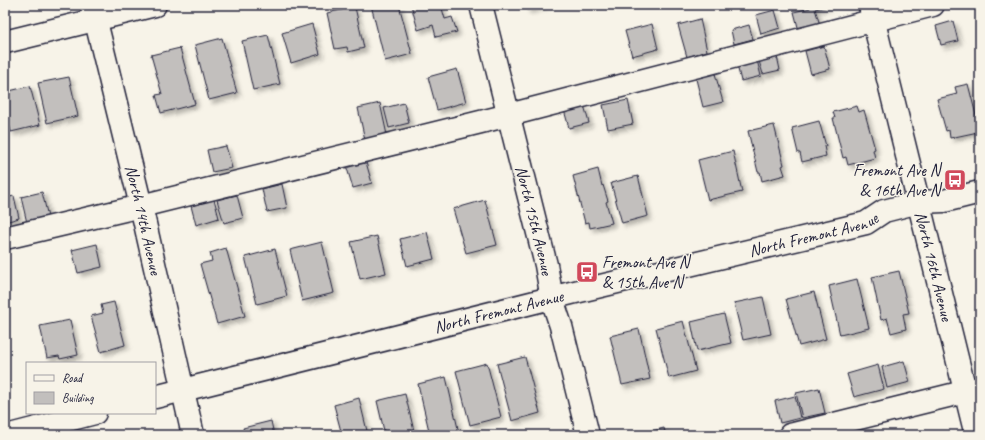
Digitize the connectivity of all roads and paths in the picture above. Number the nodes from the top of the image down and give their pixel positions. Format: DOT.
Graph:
graph roads {
  1 [pos="155,5"];
  2 [pos="481,5"];
  3 [pos="933,5"];
  4 [pos="93,12"];
  5 [pos="872,12"];
  6 [pos="5,42"];
  7 [pos="509,115"];
  8 [pos="980,192"];
  9 [pos="919,202"];
  10 [pos="141,206"];
  11 [pos="5,238"];
  12 [pos="552,299"];
  13 [pos="182,390"];
  14 [pos="972,390"];
  15 [pos="156,397"];
  16 [pos="91,414"];
  17 [pos="10,435"];
  18 [pos="193,435"];
  19 [pos="588,435"];
  20 [pos="790,435"];
  21 [pos="976,435"];
  1 -- 4 [label="street"];
  2 -- 7 [label="street, North 15th Avenue"];
  3 -- 5 [label="street"];
  4 -- 6 [label="street"];
  4 -- 10 [label="street, North 14th Avenue"];
  5 -- 7 [label="street"];
  5 -- 9 [label="street, North 16th Avenue"];
  7 -- 10 [label="street"];
  7 -- 12 [label="street, North 15th Avenue"];
  8 -- 9 [label="street, North Fremont Avenue"];
  9 -- 12 [label="street, North Fremont Avenue"];
  9 -- 14 [label="street, North 16th Avenue"];
  10 -- 11 [label="street"];
  10 -- 13 [label="street, North 14th Avenue"];
  12 -- 13 [label="street, North Fremont Avenue"];
  12 -- 19 [label="street, North 15th Avenue"];
  13 -- 15 [label="street, North Fremont Avenue"];
  13 -- 18 [label="street, North 14th Avenue"];
  14 -- 20 [label="street"];
  14 -- 21 [label="street, North 16th Avenue"];
  16 -- 17 [label="street"];
}
